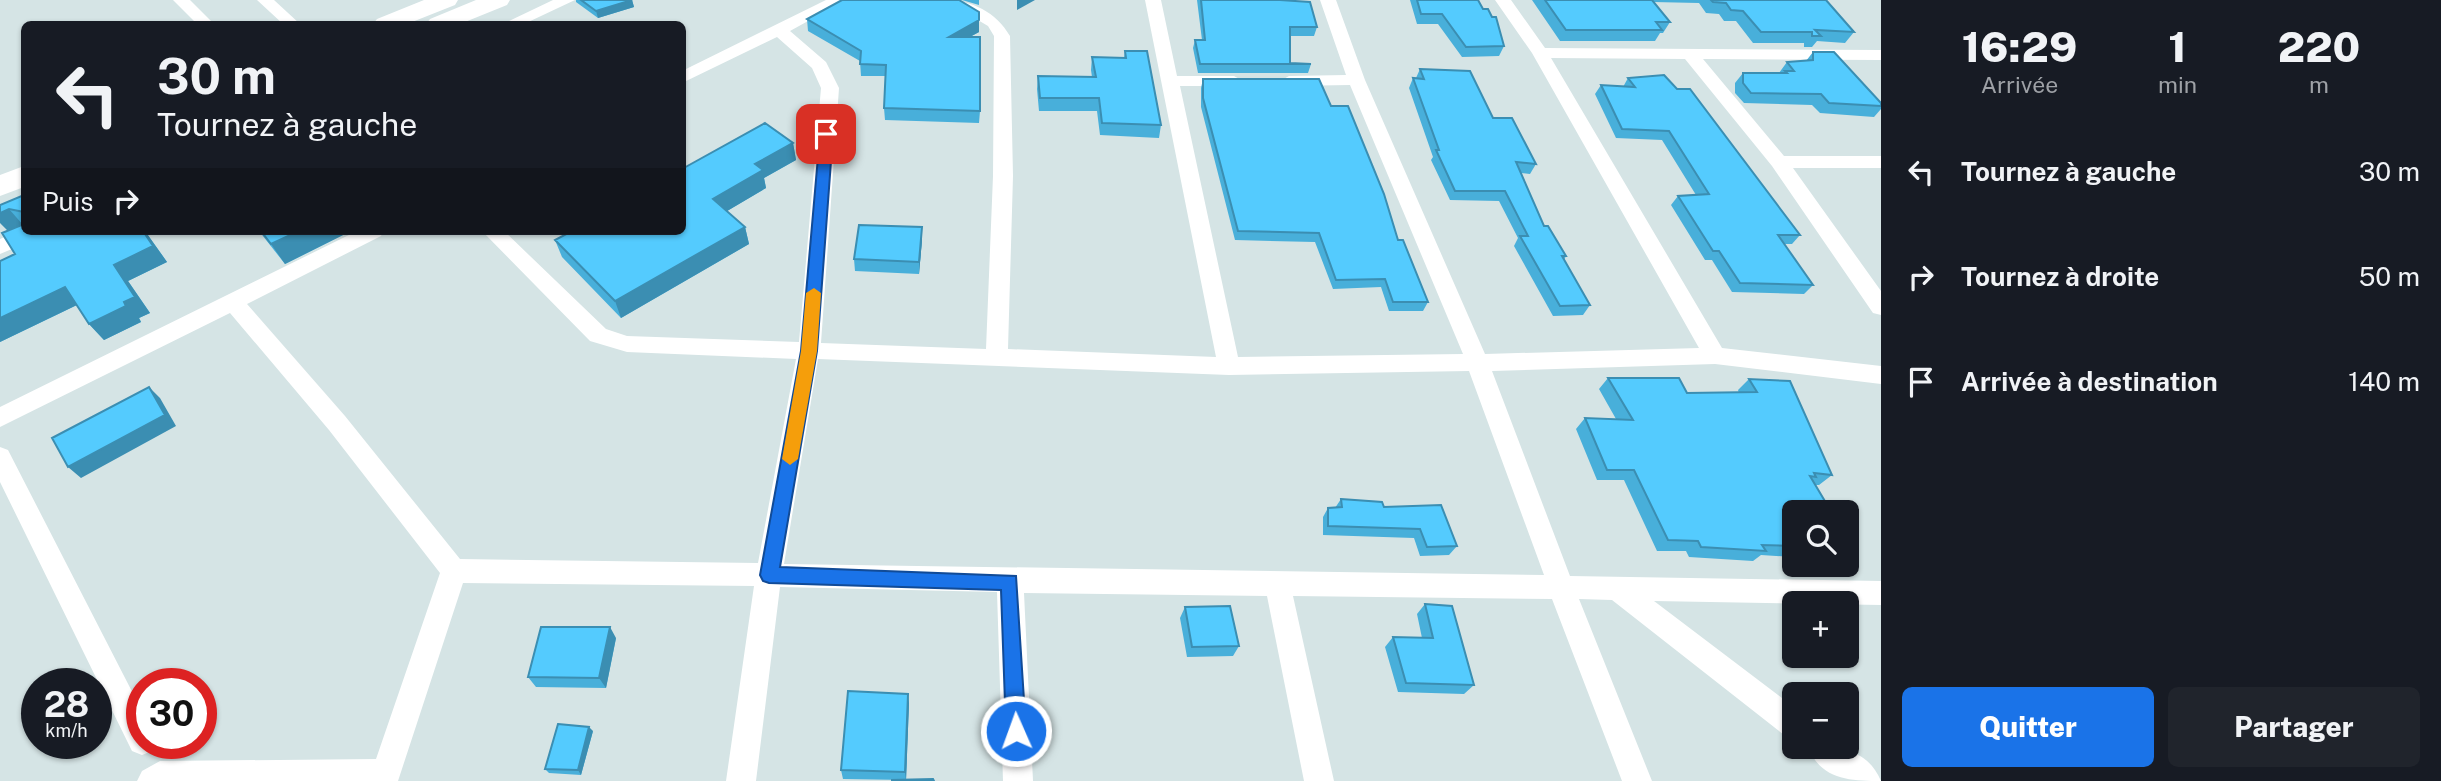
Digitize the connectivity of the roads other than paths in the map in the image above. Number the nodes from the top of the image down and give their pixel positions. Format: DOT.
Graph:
graph roads {
  1 [pos="181,0"];
  2 [pos="265,0"];
  3 [pos="446,0"];
  4 [pos="498,0"];
  5 [pos="567,0"];
  6 [pos="838,0"];
  7 [pos="952,0"];
  8 [pos="1153,0"];
  9 [pos="1328,0"];
  10 [pos="1503,0"];
  11 [pos="203,21"];
  12 [pos="289,21"];
  13 [pos="394,21"];
  14 [pos="446,21"];
  15 [pos="518,21"];
  16 [pos="779,30"];
  17 [pos="1541,53"];
  18 [pos="1690,55"];
  19 [pos="1881,55"];
  20 [pos="686,76"];
  21 [pos="1356,80"];
  22 [pos="1170,81"];
  23 [pos="1779,162"];
  24 [pos="1881,162"];
  25 [pos="21,177"];
  26 [pos="0,186"];
  27 [pos="21,198"];
  28 [pos="0,207"];
  29 [pos="27,235"];
  30 [pos="366,235"];
  31 [pos="496,235"];
  32 [pos="0,247"];
  33 [pos="232,301"];
  34 [pos="1881,307"];
  35 [pos="809,351"];
  36 [pos="1715,356"];
  37 [pos="997,359"];
  38 [pos="1477,362"];
  39 [pos="1229,366"];
  40 [pos="1881,375"];
  41 [pos="0,418"];
  42 [pos="0,457"];
  43 [pos="454,571"];
  44 [pos="769,575"];
  45 [pos="1010,582"];
  46 [pos="1279,586"];
  47 [pos="1617,588"];
  48 [pos="1561,589"];
  49 [pos="1881,593"];
  50 [pos="126,711"];
  51 [pos="1782,716"];
  52 [pos="149,759"];
  53 [pos="1838,759"];
  54 [pos="384,777"];
  55 [pos="156,778"];
  56 [pos="741,781"];
  57 [pos="1018,781"];
  58 [pos="1320,781"];
  59 [pos="1637,781"];
  60 [pos="1866,781"];
  1 -- 11 [label="street"];
  2 -- 12 [label="street"];
  3 -- 13 [label="main road"];
  4 -- 14 [label="main road"];
  5 -- 15 [label="street"];
  6 -- 16 [label="street"];
  7 -- 37 [label="street"];
  8 -- 22 [label="street"];
  9 -- 21 [label="street"];
  10 -- 17 [label="street"];
  16 -- 20 [label="street"];
  16 -- 35 [label="street"];
  17 -- 18 [label="street"];
  17 -- 36 [label="street"];
  18 -- 19 [label="street"];
  18 -- 23 [label="street"];
  21 -- 22 [label="street"];
  21 -- 38 [label="street"];
  22 -- 39 [label="street"];
  23 -- 24 [label="street"];
  23 -- 34 [label="street"];
  25 -- 26 [label="main road"];
  27 -- 28 [label="main road"];
  29 -- 32 [label="street"];
  30 -- 33 [label="street"];
  31 -- 35 [label="street"];
  33 -- 41 [label="street"];
  33 -- 43 [label="street"];
  35 -- 37 [label="street"];
  35 -- 44 [label="street"];
  36 -- 38 [label="street"];
  36 -- 40 [label="street"];
  37 -- 39 [label="street"];
  38 -- 39 [label="street"];
  38 -- 48 [label="street"];
  42 -- 50 [label="street"];
  43 -- 44 [label="street"];
  43 -- 54 [label="street"];
  44 -- 45 [label="street"];
  44 -- 56 [label="street"];
  45 -- 46 [label="street"];
  45 -- 57 [label="street"];
  46 -- 48 [label="street"];
  46 -- 58 [label="street"];
  47 -- 48 [label="street"];
  47 -- 49 [label="street"];
  47 -- 51 [label="street"];
  48 -- 59 [label="street"];
  52 -- 55 [label="street"];
  53 -- 60 [label="street"];
  54 -- 55 [label="street"];
}
